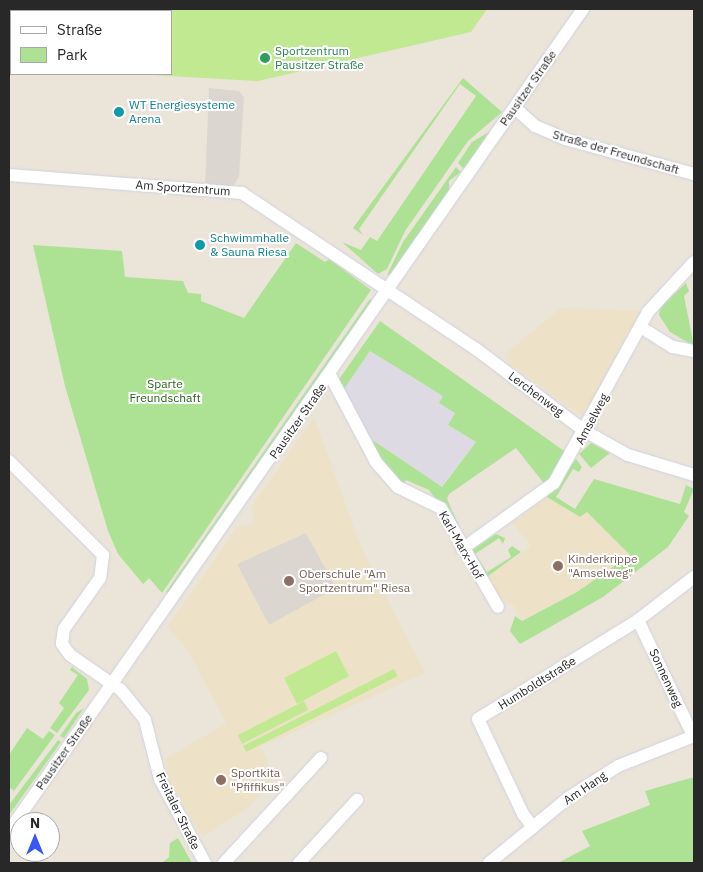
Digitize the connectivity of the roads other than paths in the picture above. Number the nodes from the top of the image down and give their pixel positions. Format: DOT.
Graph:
graph roads {
  1 [pos="583,9"];
  2 [pos="514,108"];
  3 [pos="694,174"];
  4 [pos="9,175"];
  5 [pos="694,262"];
  6 [pos="389,289"];
  7 [pos="642,328"];
  8 [pos="694,351"];
  9 [pos="330,375"];
  10 [pos="586,431"];
  11 [pos="9,461"];
  12 [pos="694,476"];
  13 [pos="462,549"];
  14 [pos="694,577"];
  15 [pos="498,607"];
  16 [pos="638,620"];
  17 [pos="111,683"];
  18 [pos="694,736"];
  19 [pos="321,758"];
  20 [pos="357,800"];
  21 [pos="533,827"];
  22 [pos="9,832"];
  23 [pos="205,863"];
  24 [pos="224,863"];
  25 [pos="299,863"];
  26 [pos="488,863"];
  1 -- 2 [label="street, Pausitzer Straße"];
  2 -- 3 [label="street, Straße der Freundschaft"];
  2 -- 6 [label="street, Pausitzer Straße"];
  4 -- 6 [label="street, Am Sportzentrum"];
  5 -- 7 [label="street, Amselweg"];
  6 -- 9 [label="street, Pausitzer Straße"];
  6 -- 10 [label="street, Lerchenweg"];
  7 -- 8 [label="street"];
  7 -- 10 [label="street, Amselweg"];
  9 -- 13 [label="street, Karl-Marx-Hof"];
  9 -- 17 [label="street, Pausitzer Straße"];
  10 -- 12 [label="street, Lerchenweg"];
  10 -- 13 [label="street, Amselweg"];
  11 -- 17 [label="street, Freitaler Straße"];
  13 -- 15 [label="street, Karl-Marx-Hof"];
  14 -- 16 [label="street, Humboldtstraße"];
  16 -- 18 [label="street, Sonnenweg"];
  16 -- 21 [label="street, Humboldtstraße"];
  17 -- 22 [label="street, Pausitzer Straße"];
  17 -- 23 [label="street, Freitaler Straße"];
  18 -- 21 [label="street, Am Hang"];
  19 -- 24 [label="street"];
  20 -- 25 [label="street"];
  21 -- 26 [label="street, Am Hang"];
}
